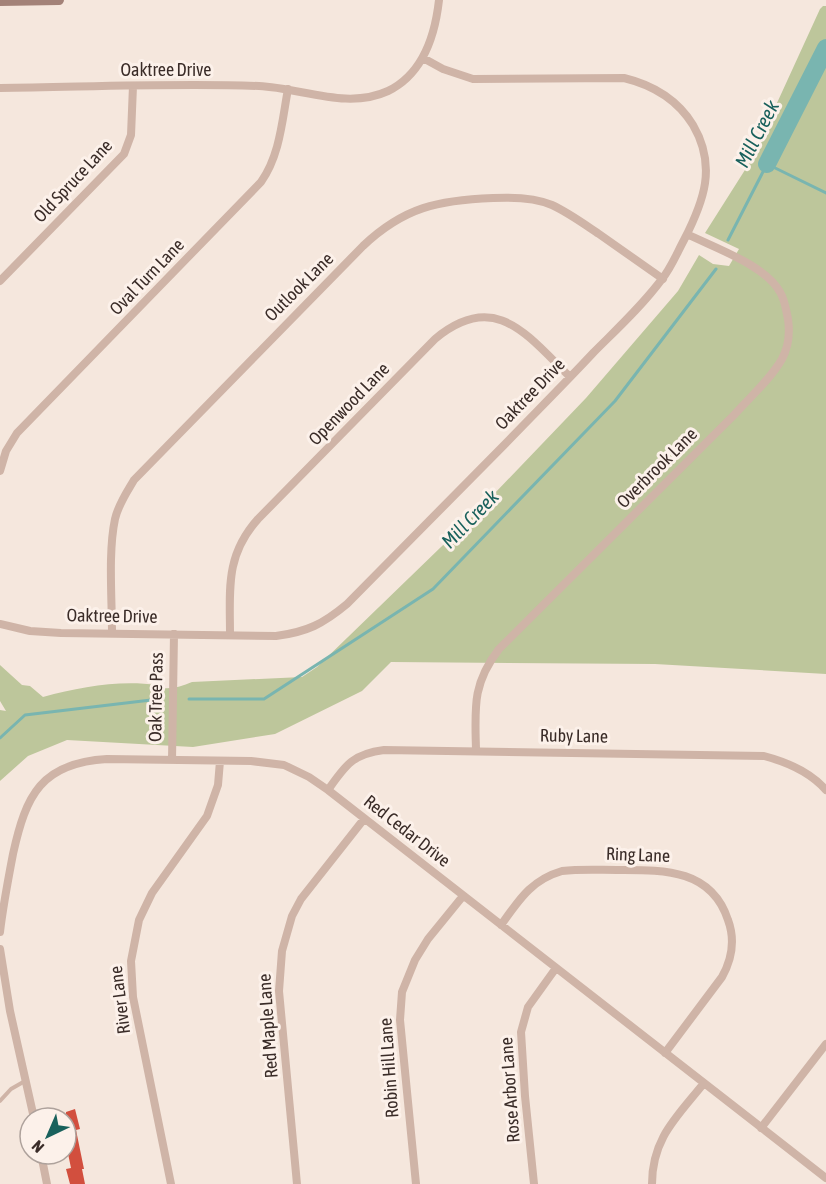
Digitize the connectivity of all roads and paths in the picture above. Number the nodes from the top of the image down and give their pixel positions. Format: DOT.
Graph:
graph roads {
  1 [pos="59,0"];
  2 [pos="439,0"];
  3 [pos="0,1"];
  4 [pos="423,58"];
  5 [pos="133,86"];
  6 [pos="0,88"];
  7 [pos="288,89"];
  8 [pos="687,234"];
  9 [pos="663,279"];
  10 [pos="0,281"];
  11 [pos="570,377"];
  12 [pos="0,471"];
  13 [pos="0,624"];
  14 [pos="112,633"];
  15 [pos="174,634"];
  16 [pos="230,635"];
  17 [pos="476,750"];
  18 [pos="172,760"];
  19 [pos="220,761"];
  20 [pos="328,790"];
  21 [pos="826,790"];
  22 [pos="364,819"];
  23 [pos="464,896"];
  24 [pos="501,925"];
  25 [pos="0,932"];
  26 [pos="0,949"];
  27 [pos="556,968"];
  28 [pos="826,1044"];
  29 [pos="665,1053"];
  30 [pos="26,1081"];
  31 [pos="704,1083"];
  32 [pos="0,1101"];
  33 [pos="31,1106"];
  34 [pos="761,1128"];
  35 [pos="43,1166"];
  36 [pos="826,1178"];
  37 [pos="47,1184"];
  38 [pos="171,1184"];
  39 [pos="297,1184"];
  40 [pos="416,1184"];
  41 [pos="534,1184"];
  42 [pos="652,1184"];
  1 -- 3 [label="main road"];
  2 -- 4 [label="street, Oaktree Drive"];
  4 -- 7 [label="street, Oaktree Drive"];
  4 -- 8 [label="street, Oaktree Drive"];
  5 -- 6 [label="street, Oaktree Drive"];
  5 -- 7 [label="street, Oaktree Drive"];
  5 -- 10 [label="street, Old Spruce Lane"];
  7 -- 12 [label="street, Oval Turn Lane"];
  8 -- 9 [label="street, Oaktree Drive"];
  8 -- 17 [label="street, Overbrook Lane"];
  9 -- 11 [label="street, Oaktree Drive"];
  9 -- 14 [label="street, Outlook Lane"];
  11 -- 16 [label="street, Oaktree Drive"];
  11 -- 16 [label="street, Openwood Lane"];
  13 -- 14 [label="street, Oaktree Drive"];
  14 -- 15 [label="street, Oaktree Drive"];
  15 -- 16 [label="street, Oaktree Drive"];
  15 -- 18 [label="street, Oak Tree Pass"];
  17 -- 20 [label="street, Ruby Lane"];
  17 -- 21 [label="street, Ruby Lane"];
  18 -- 19 [label="street, Red Cedar Drive"];
  18 -- 25 [label="street, Red Cedar Drive"];
  19 -- 20 [label="street, Red Cedar Drive"];
  19 -- 38 [label="street, River Lane"];
  20 -- 22 [label="street, Red Cedar Drive"];
  22 -- 23 [label="street, Red Cedar Drive"];
  22 -- 39 [label="street, Red Maple Lane"];
  23 -- 24 [label="street, Red Cedar Drive"];
  23 -- 40 [label="street, Robin Hill Lane"];
  24 -- 27 [label="street, Red Cedar Drive"];
  24 -- 29 [label="street, Ring Lane"];
  26 -- 30 [label="street"];
  27 -- 29 [label="street, Red Cedar Drive"];
  27 -- 41 [label="street, Rose Arbor Lane"];
  28 -- 34 [label="street"];
  29 -- 31 [label="street, Red Cedar Drive"];
  30 -- 32 [label="lane"];
  30 -- 33 [label="street"];
  31 -- 34 [label="street, Red Cedar Drive"];
  31 -- 42 [label="street"];
  34 -- 36 [label="street, Red Cedar Drive"];
  35 -- 37 [label="street"];
}
